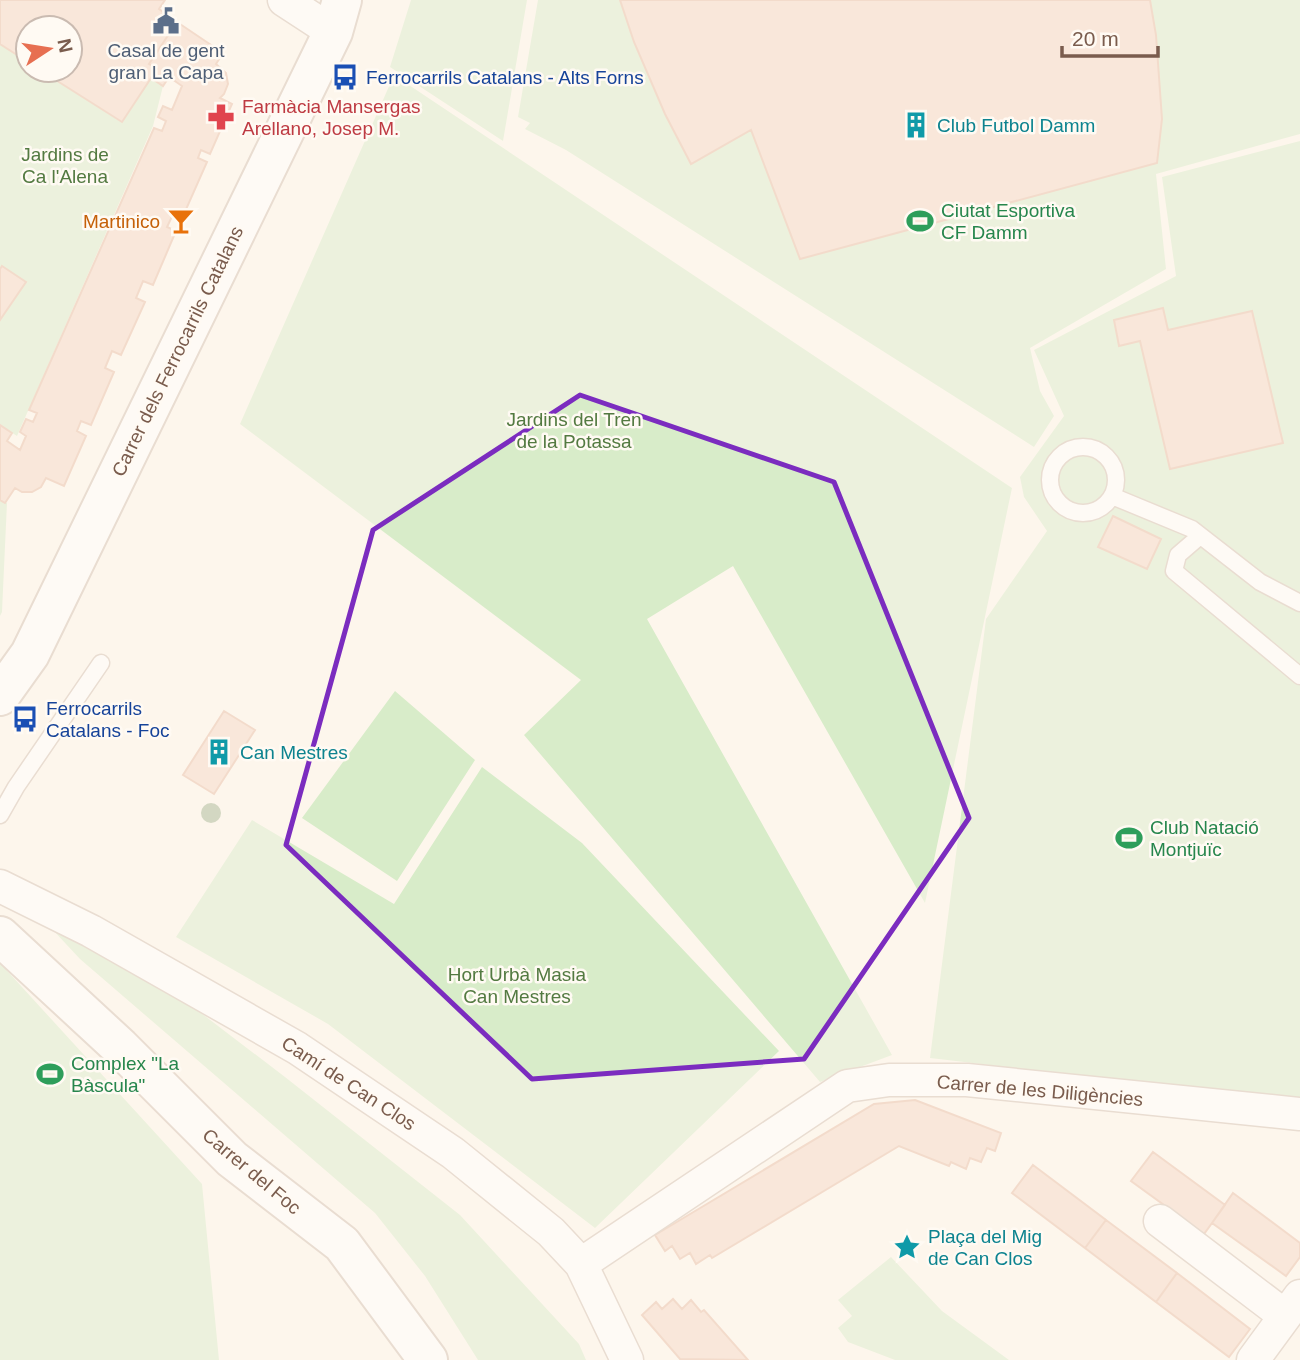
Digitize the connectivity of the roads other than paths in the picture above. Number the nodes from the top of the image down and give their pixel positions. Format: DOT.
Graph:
graph roads {
  1 [pos="284,0"];
  2 [pos="338,16"];
  3 [pos="1112,496"];
  4 [pos="1200,536"];
  5 [pos="1300,603"];
  6 [pos="101,663"];
  7 [pos="1300,676"];
  8 [pos="0,696"];
  9 [pos="0,815"];
  10 [pos="0,886"];
  11 [pos="0,936"];
  12 [pos="1300,1114"];
  13 [pos="1160,1221"];
  14 [pos="581,1264"];
  15 [pos="1292,1306"];
  16 [pos="428,1360"];
  17 [pos="627,1360"];
  18 [pos="1253,1360"];
  1 -- 2 [label="street"];
  2 -- 8 [label="street, Carrer dels Ferrocarrils Catalans"];
  3 -- 3 [label="lane"];
  3 -- 4 [label="lane"];
  4 -- 5 [label="lane"];
  4 -- 7 [label="lane"];
  6 -- 9 [label="lane"];
  10 -- 14 [label="street, Camí de Can Clos"];
  11 -- 16 [label="street, Carrer del Foc"];
  12 -- 14 [label="street, Carrer de les Diligències"];
  13 -- 15 [label="street"];
  14 -- 17 [label="street, Camí de Can Clos"];
  15 -- 18 [label="street"];
}
